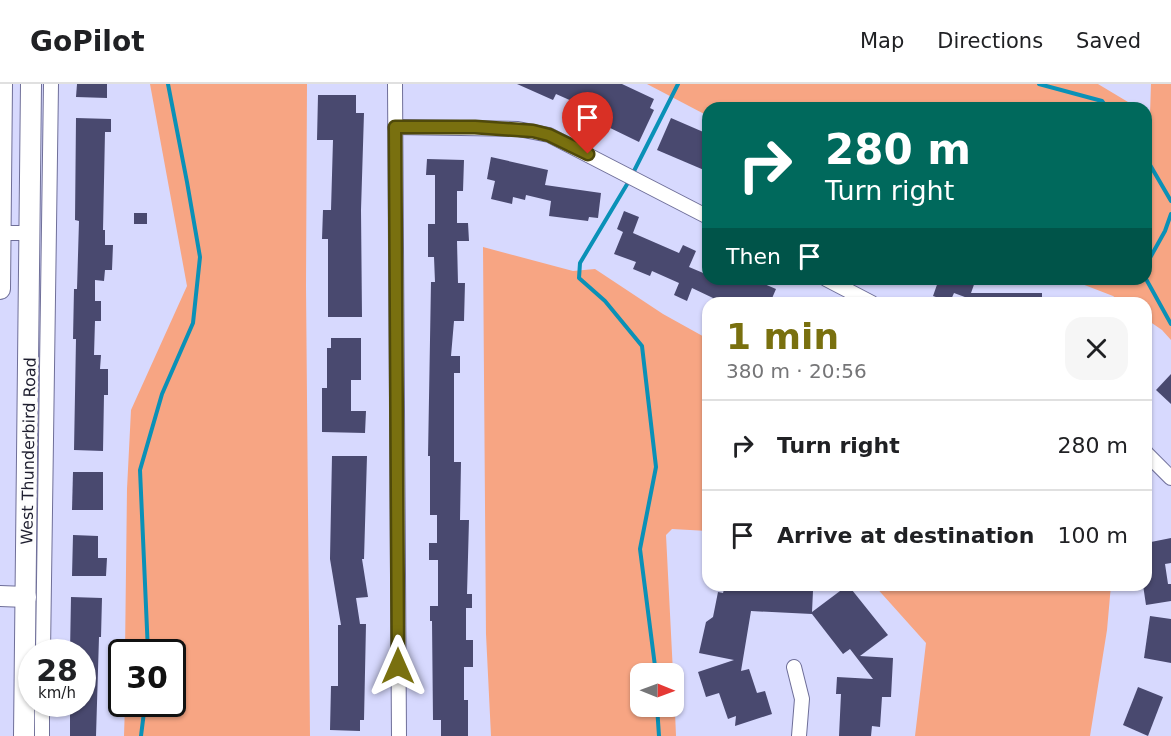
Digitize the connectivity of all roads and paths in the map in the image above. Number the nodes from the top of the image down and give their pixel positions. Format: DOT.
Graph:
graph roads {
  1 [pos="2,84"];
  2 [pos="31,84"];
  3 [pos="51,84"];
  4 [pos="395,84"];
  5 [pos="395,127"];
  6 [pos="2,166"];
  7 [pos="30,166"];
  8 [pos="50,166"];
  9 [pos="702,214"];
  10 [pos="0,233"];
  11 [pos="30,233"];
  12 [pos="838,285"];
  13 [pos="0,289"];
  14 [pos="860,297"];
  15 [pos="1152,459"];
  16 [pos="1171,478"];
  17 [pos="0,596"];
  18 [pos="26,597"];
  19 [pos="43,639"];
  20 [pos="794,667"];
  21 [pos="42,717"];
  22 [pos="24,736"];
  23 [pos="42,736"];
  24 [pos="399,736"];
  25 [pos="799,736"];
  1 -- 6 [label="main road"];
  2 -- 7 [label="main road, West Thunderbird Road"];
  3 -- 8 [label="street, West Thunderbird Road"];
  4 -- 5 [label="street"];
  5 -- 9 [label="street"];
  5 -- 24 [label="street"];
  6 -- 7 [label="main road"];
  6 -- 10 [label="main road"];
  7 -- 8 [label="street"];
  7 -- 11 [label="main road, West Thunderbird Road"];
  8 -- 19 [label="street, West Thunderbird Road"];
  10 -- 11 [label="street"];
  10 -- 13 [label="main road"];
  11 -- 18 [label="main road, West Thunderbird Road"];
  12 -- 14 [label="street"];
  15 -- 16 [label="street"];
  17 -- 18 [label="main road"];
  18 -- 22 [label="main road, West Thunderbird Road"];
  20 -- 25 [label="street"];
  21 -- 23 [label="street"];
}
